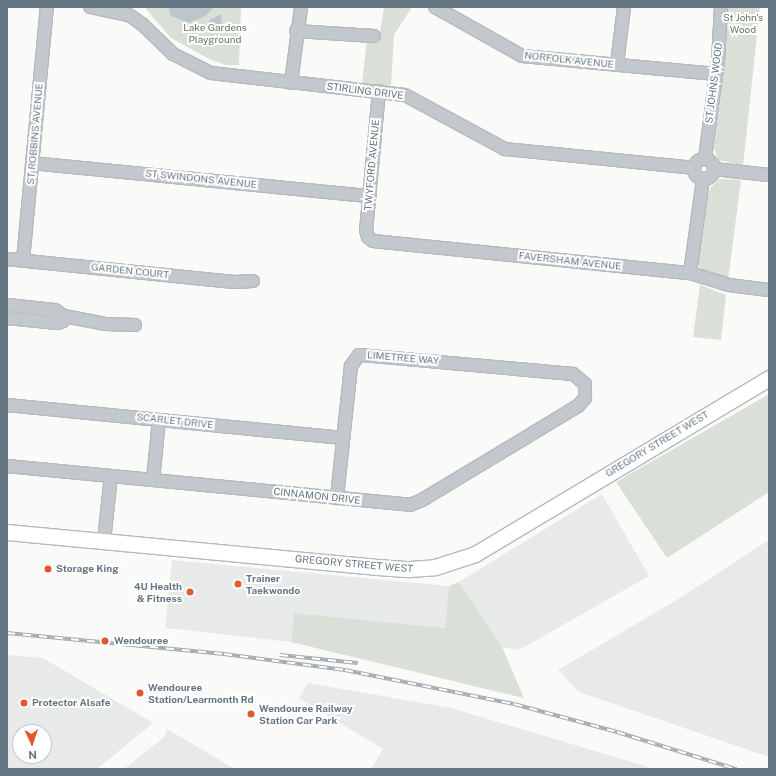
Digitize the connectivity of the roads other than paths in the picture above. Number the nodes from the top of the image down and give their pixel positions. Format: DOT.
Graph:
graph roads {
  1 [pos="47,7"];
  2 [pos="90,7"];
  3 [pos="301,7"];
  4 [pos="624,7"];
  5 [pos="721,7"];
  6 [pos="439,8"];
  7 [pos="296,31"];
  8 [pos="374,36"];
  9 [pos="617,64"];
  10 [pos="716,74"];
  11 [pos="291,83"];
  12 [pos="379,91"];
  13 [pos="705,158"];
  14 [pos="32,163"];
  15 [pos="694,168"];
  16 [pos="714,169"];
  17 [pos="769,175"];
  18 [pos="703,179"];
  19 [pos="369,196"];
  20 [pos="369,239"];
  21 [pos="7,259"];
  22 [pos="23,260"];
  23 [pos="690,273"];
  24 [pos="253,281"];
  25 [pos="769,290"];
  26 [pos="9,305"];
  27 [pos="51,310"];
  28 [pos="64,316"];
  29 [pos="8,318"];
  30 [pos="50,322"];
  31 [pos="135,325"];
  32 [pos="769,378"];
  33 [pos="586,387"];
  34 [pos="7,405"];
  35 [pos="159,420"];
  36 [pos="343,438"];
  37 [pos="7,466"];
  38 [pos="111,476"];
  39 [pos="153,480"];
  40 [pos="338,498"];
  41 [pos="8,532"];
  42 [pos="104,541"];
  1 -- 14 [label="street, ST ROBBINS AVENUE"];
  2 -- 11 [label="street, STIRLING DRIVE"];
  3 -- 7 [label="street"];
  4 -- 9 [label="street"];
  5 -- 10 [label="street, ST JOHNS WOOD"];
  6 -- 9 [label="street, NORFOLK AVENUE"];
  7 -- 8 [label="street"];
  7 -- 11 [label="street"];
  9 -- 10 [label="street, NORFOLK AVENUE"];
  10 -- 13 [label="street, ST JOHNS WOOD"];
  11 -- 12 [label="street, STIRLING DRIVE"];
  12 -- 15 [label="street, STIRLING DRIVE"];
  12 -- 19 [label="street, TWYFORD AVENUE"];
  13 -- 15 [label="street"];
  13 -- 16 [label="street"];
  14 -- 19 [label="street, ST SWINDONS AVENUE"];
  14 -- 22 [label="street, ST ROBBINS AVENUE"];
  15 -- 18 [label="street"];
  16 -- 17 [label="street"];
  16 -- 18 [label="street"];
  18 -- 23 [label="street"];
  19 -- 20 [label="street, TWYFORD AVENUE"];
  20 -- 23 [label="street, FAVERSHAM AVENUE"];
  21 -- 22 [label="street, GARDEN COURT"];
  22 -- 24 [label="street, GARDEN COURT"];
  23 -- 25 [label="street, FAVERSHAM AVENUE"];
  26 -- 27 [label="street"];
  26 -- 29 [label="street"];
  27 -- 28 [label="street"];
  27 -- 30 [label="street"];
  28 -- 30 [label="street"];
  28 -- 31 [label="street"];
  29 -- 30 [label="street"];
  32 -- 42 [label="main road, GREGORY STREET WEST"];
  33 -- 36 [label="street, LIMETREE WAY"];
  33 -- 40 [label="street, CINNAMON DRIVE"];
  34 -- 35 [label="street, SCARLET DRIVE"];
  35 -- 36 [label="street, SCARLET DRIVE"];
  35 -- 39 [label="street"];
  36 -- 40 [label="street, LIMETREE WAY"];
  37 -- 38 [label="street, CINNAMON DRIVE"];
  38 -- 39 [label="street, CINNAMON DRIVE"];
  38 -- 42 [label="street"];
  39 -- 40 [label="street, CINNAMON DRIVE"];
  41 -- 42 [label="main road, GREGORY STREET WEST"];
}
